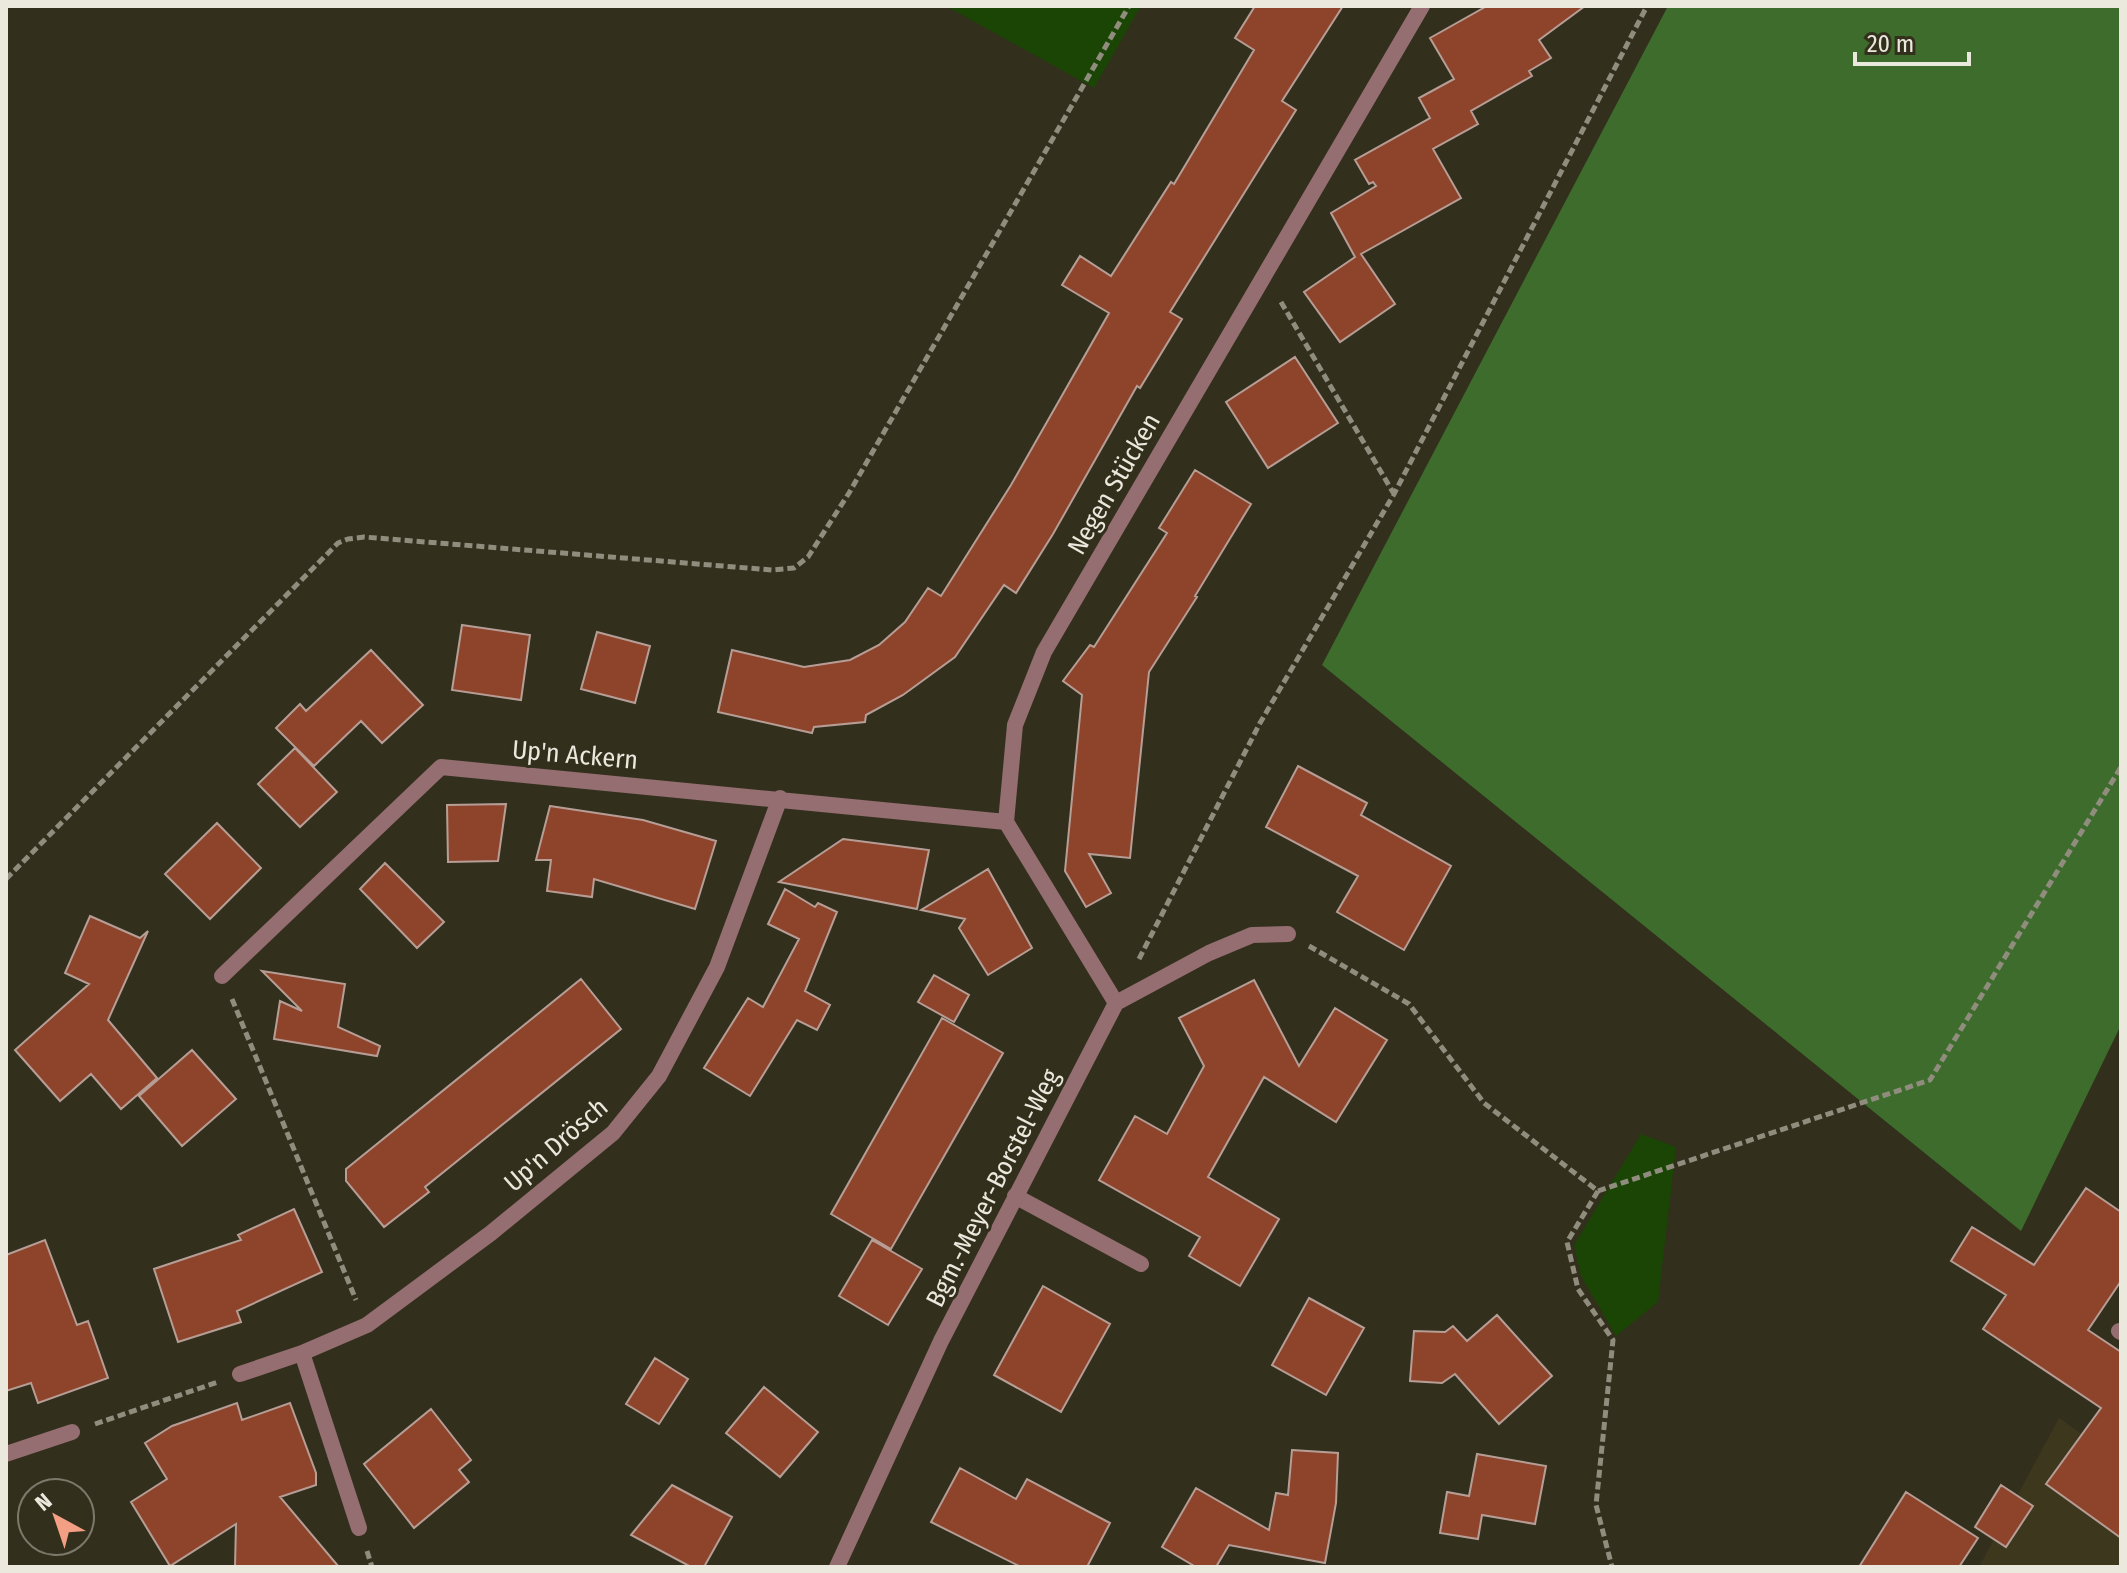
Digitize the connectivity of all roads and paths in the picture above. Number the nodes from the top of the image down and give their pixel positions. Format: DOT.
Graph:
graph roads {
  1 [pos="1129,6"];
  2 [pos="1422,6"];
  3 [pos="1647,6"];
  4 [pos="1264,273"];
  5 [pos="1394,494"];
  6 [pos="2121,767"];
  7 [pos="780,798"];
  8 [pos="1006,822"];
  9 [pos="6,879"];
  10 [pos="1288,934"];
  11 [pos="1138,961"];
  12 [pos="222,976"];
  13 [pos="1116,1003"];
  14 [pos="1598,1191"];
  15 [pos="1015,1196"];
  16 [pos="1141,1264"];
  17 [pos="367,1325"];
  18 [pos="302,1353"];
  19 [pos="240,1374"];
  20 [pos="72,1432"];
  21 [pos="6,1454"];
  22 [pos="359,1528"];
  23 [pos="837,1567"];
  24 [pos="1612,1567"];
  1 -- 9 [label="path"];
  2 -- 4 [label="street, Negen Stücken"];
  3 -- 5 [label="path"];
  4 -- 5 [label="path"];
  4 -- 8 [label="street, Negen Stücken"];
  5 -- 11 [label="path"];
  6 -- 14 [label="path"];
  7 -- 8 [label="street, Up'n Ackern"];
  7 -- 12 [label="street, Up'n Ackern"];
  7 -- 17 [label="street, Up'n Drösch"];
  8 -- 13 [label="street"];
  10 -- 13 [label="street"];
  10 -- 14 [label="path"];
  12 -- 17 [label="path"];
  13 -- 15 [label="street, Bgm.-Meyer-Borstel-Weg"];
  14 -- 24 [label="path"];
  15 -- 16 [label="street"];
  15 -- 23 [label="street, Bgm.-Meyer-Borstel-Weg"];
  17 -- 18 [label="street, Up'n Drösch"];
  18 -- 19 [label="street, Up'n Drösch"];
  18 -- 22 [label="street"];
  19 -- 20 [label="path"];
  20 -- 21 [label="street"];
}
